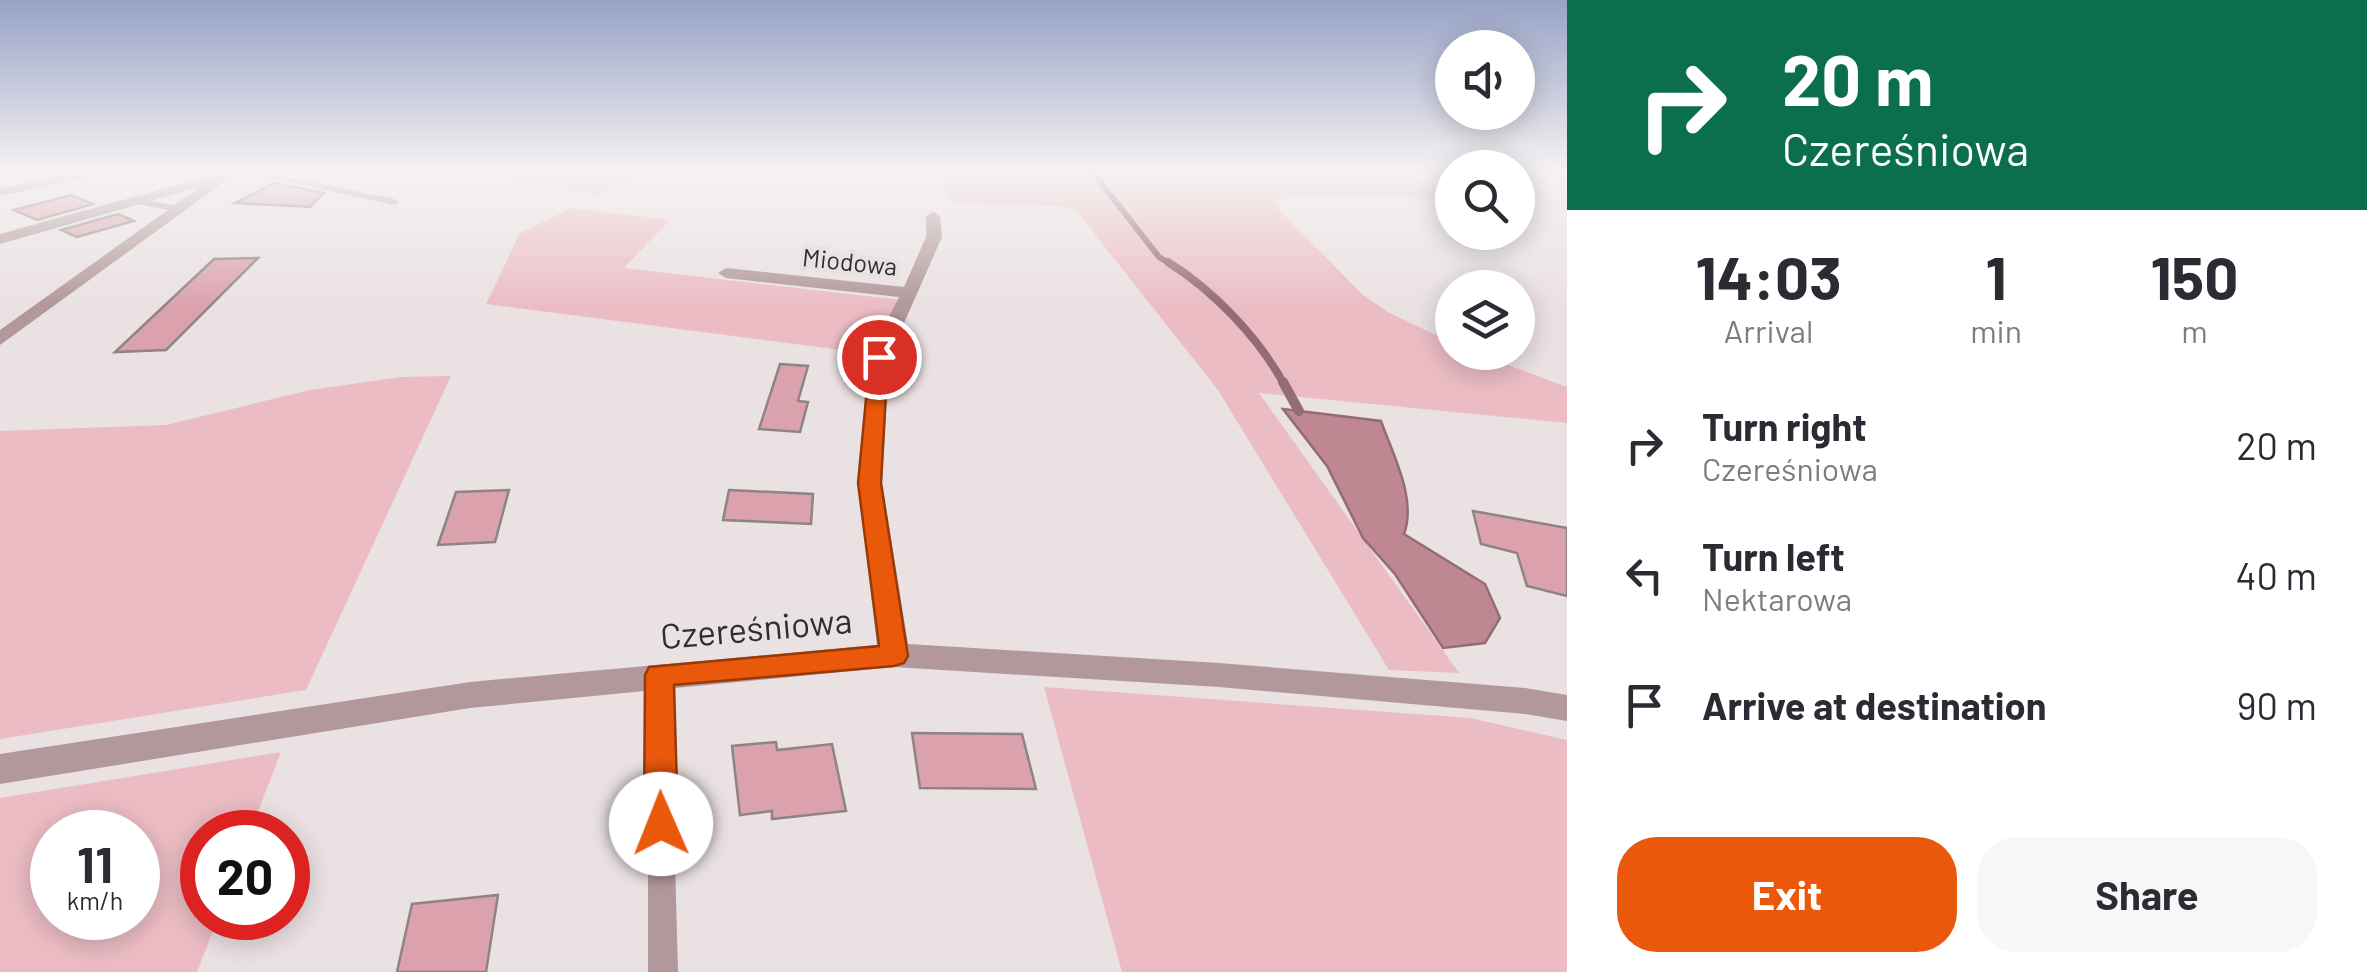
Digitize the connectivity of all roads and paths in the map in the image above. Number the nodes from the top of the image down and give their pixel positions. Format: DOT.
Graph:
graph roads {
  1 [pos="85,215"];
  2 [pos="169,215"];
  3 [pos="933,216"];
  4 [pos="0,239"];
  5 [pos="726,273"];
  6 [pos="909,293"];
  7 [pos="0,339"];
  8 [pos="894,656"];
  9 [pos="659,675"];
  10 [pos="1567,708"];
  11 [pos="0,769"];
  12 [pos="663,972"];
  1 -- 4 [label="street"];
  2 -- 7 [label="street"];
  3 -- 6 [label="street"];
  5 -- 6 [label="street, Miodowa"];
  6 -- 8 [label="street"];
  8 -- 9 [label="street, Czereśniowa"];
  8 -- 10 [label="street, Czereśniowa"];
  9 -- 11 [label="street, Czereśniowa"];
  9 -- 12 [label="lane"];
}
